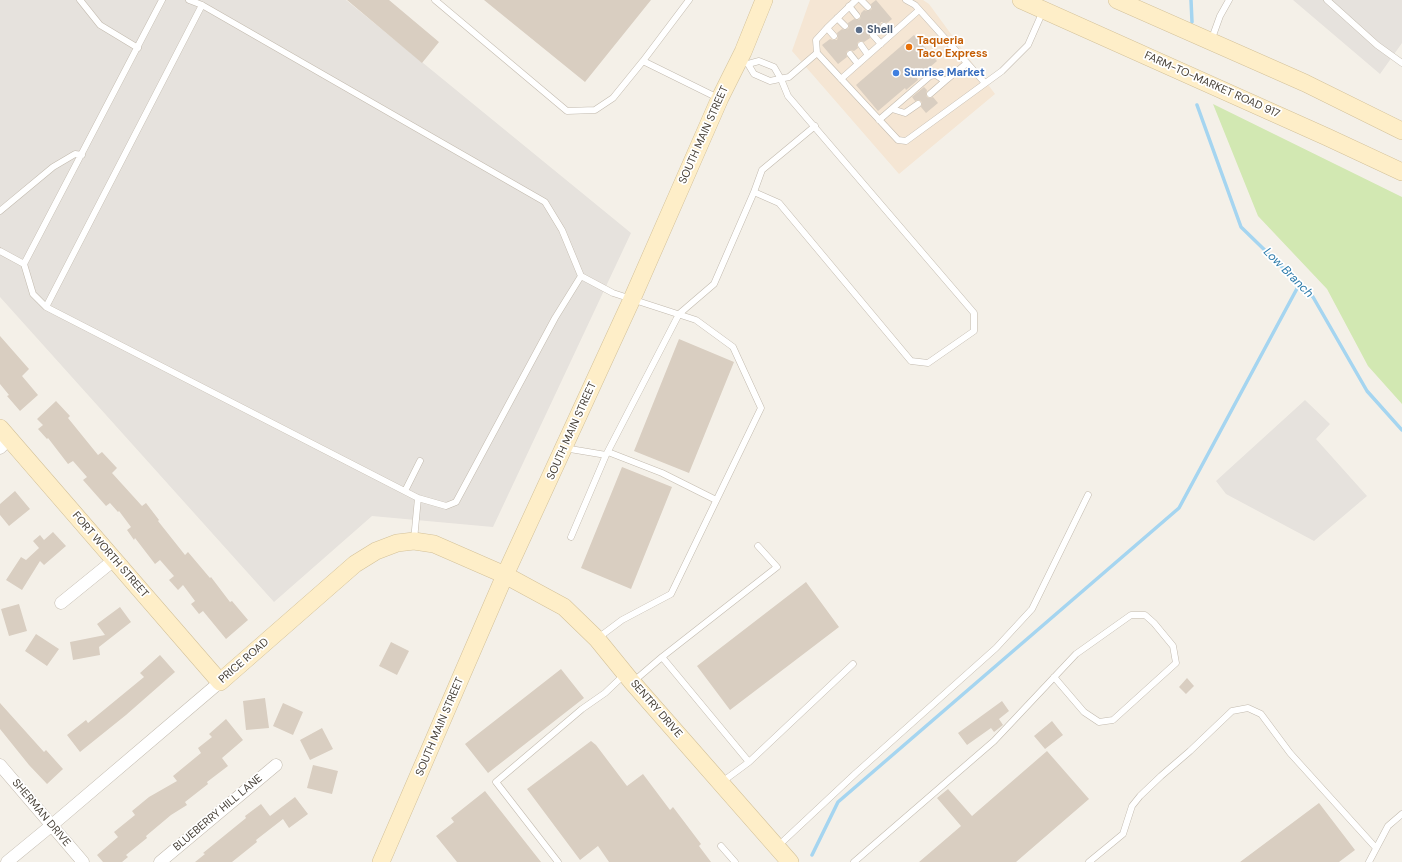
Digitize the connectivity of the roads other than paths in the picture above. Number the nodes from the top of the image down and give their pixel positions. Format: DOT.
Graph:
graph roads {
  1 [pos="80,0"];
  2 [pos="162,0"];
  3 [pos="189,0"];
  4 [pos="436,0"];
  5 [pos="689,0"];
  6 [pos="764,0"];
  7 [pos="856,0"];
  8 [pos="861,0"];
  9 [pos="906,0"];
  10 [pos="1021,0"];
  11 [pos="1117,0"];
  12 [pos="1229,0"];
  13 [pos="1327,0"];
  14 [pos="202,5"];
  15 [pos="849,6"];
  16 [pos="868,7"];
  17 [pos="919,10"];
  18 [pos="1043,10"];
  19 [pos="857,16"];
  20 [pos="837,18"];
  21 [pos="845,26"];
  22 [pos="884,26"];
  23 [pos="827,28"];
  24 [pos="891,34"];
  25 [pos="873,35"];
  26 [pos="834,36"];
  27 [pos="1211,41"];
  28 [pos="881,44"];
  29 [pos="861,45"];
  30 [pos="138,48"];
  31 [pos="817,54"];
  32 [pos="850,54"];
  33 [pos="868,55"];
  34 [pos="643,61"];
  35 [pos="743,62"];
  36 [pos="1402,63"];
  37 [pos="858,64"];
  38 [pos="967,64"];
  39 [pos="781,79"];
  40 [pos="841,79"];
  41 [pos="945,80"];
  42 [pos="985,83"];
  43 [pos="930,94"];
  44 [pos="720,98"];
  45 [pos="918,104"];
  46 [pos="892,109"];
  47 [pos="879,120"];
  48 [pos="815,126"];
  49 [pos="1402,131"];
  50 [pos="82,155"];
  51 [pos="1402,172"];
  52 [pos="754,192"];
  53 [pos="0,211"];
  54 [pos="0,251"];
  55 [pos="24,264"];
  56 [pos="581,276"];
  57 [pos="632,299"];
  58 [pos="46,307"];
  59 [pos="679,314"];
  60 [pos="3,438"];
  61 [pos="564,448"];
  62 [pos="607,454"];
  63 [pos="420,462"];
  64 [pos="405,491"];
  65 [pos="1088,495"];
  66 [pos="418,498"];
  67 [pos="716,500"];
  68 [pos="571,537"];
  69 [pos="414,541"];
  70 [pos="758,546"];
  71 [pos="114,560"];
  72 [pos="506,575"];
  73 [pos="61,603"];
  74 [pos="597,639"];
  75 [pos="662,657"];
  76 [pos="853,664"];
  77 [pos="1054,677"];
  78 [pos="629,678"];
  79 [pos="220,682"];
  80 [pos="748,762"];
  81 [pos="276,764"];
  82 [pos="0,765"];
  83 [pos="720,783"];
  84 [pos="1402,814"];
  85 [pos="52,825"];
  86 [pos="721,846"];
  87 [pos="777,848"];
  88 [pos="1376,848"];
  89 [pos="7,862"];
  90 [pos="83,862"];
  91 [pos="160,862"];
  92 [pos="381,862"];
  93 [pos="558,862"];
  94 [pos="735,862"];
  95 [pos="790,862"];
  96 [pos="854,862"];
  97 [pos="1089,862"];
  98 [pos="1369,862"];
  1 -- 30 [label="lane"];
  2 -- 30 [label="lane"];
  3 -- 14 [label="lane"];
  4 -- 34 [label="lane"];
  5 -- 34 [label="lane"];
  6 -- 35 [label="main road, SOUTH MAIN STREET"];
  7 -- 15 [label="lane"];
  8 -- 16 [label="lane"];
  9 -- 17 [label="lane"];
  10 -- 18 [label="main road, FARM-TO-MARKET ROAD 917"];
  11 -- 27 [label="main road"];
  12 -- 27 [label="lane"];
  13 -- 36 [label="lane"];
  14 -- 56 [label="lane"];
  14 -- 58 [label="lane"];
  15 -- 19 [label="lane"];
  15 -- 20 [label="lane"];
  17 -- 24 [label="lane"];
  17 -- 38 [label="lane"];
  18 -- 42 [label="lane"];
  18 -- 51 [label="main road, FARM-TO-MARKET ROAD 917"];
  20 -- 21 [label="lane"];
  20 -- 23 [label="lane"];
  22 -- 24 [label="lane"];
  23 -- 26 [label="lane"];
  23 -- 31 [label="lane"];
  24 -- 28 [label="lane"];
  25 -- 28 [label="lane"];
  27 -- 49 [label="main road"];
  28 -- 33 [label="lane"];
  29 -- 33 [label="lane"];
  30 -- 50 [label="lane"];
  31 -- 39 [label="lane"];
  31 -- 40 [label="lane"];
  32 -- 37 [label="lane"];
  33 -- 37 [label="lane"];
  34 -- 44 [label="lane"];
  35 -- 39 [label="lane"];
  35 -- 39 [label="lane"];
  35 -- 44 [label="main road, SOUTH MAIN STREET"];
  37 -- 40 [label="lane"];
  38 -- 41 [label="lane"];
  38 -- 42 [label="lane"];
  39 -- 48 [label="lane"];
  40 -- 47 [label="lane"];
  41 -- 43 [label="lane"];
  41 -- 46 [label="lane"];
  42 -- 47 [label="lane"];
  44 -- 57 [label="main road, SOUTH MAIN STREET"];
  45 -- 46 [label="lane"];
  46 -- 47 [label="lane"];
  48 -- 52 [label="lane"];
  48 -- 52 [label="lane"];
  50 -- 53 [label="lane"];
  50 -- 55 [label="lane"];
  52 -- 59 [label="lane"];
  54 -- 55 [label="lane"];
  55 -- 58 [label="lane"];
  56 -- 57 [label="lane"];
  56 -- 66 [label="lane"];
  57 -- 59 [label="lane"];
  57 -- 61 [label="main road, SOUTH MAIN STREET"];
  58 -- 64 [label="lane"];
  59 -- 62 [label="lane"];
  59 -- 67 [label="lane"];
  60 -- 71 [label="main road, FORT WORTH STREET"];
  61 -- 62 [label="lane"];
  61 -- 72 [label="main road, SOUTH MAIN STREET"];
  62 -- 67 [label="lane"];
  62 -- 68 [label="lane"];
  63 -- 64 [label="lane"];
  64 -- 66 [label="lane"];
  65 -- 87 [label="lane"];
  66 -- 69 [label="lane"];
  67 -- 74 [label="lane"];
  69 -- 72 [label="main road, PRICE ROAD"];
  69 -- 79 [label="main road, PRICE ROAD"];
  70 -- 75 [label="lane"];
  71 -- 73 [label="street"];
  71 -- 79 [label="main road, FORT WORTH STREET"];
  72 -- 74 [label="main road, SENTRY DRIVE"];
  72 -- 92 [label="main road, SOUTH MAIN STREET"];
  74 -- 78 [label="main road, SENTRY DRIVE"];
  75 -- 78 [label="lane"];
  75 -- 80 [label="lane"];
  76 -- 80 [label="lane"];
  77 -- 77 [label="lane"];
  77 -- 96 [label="lane"];
  78 -- 83 [label="main road, SENTRY DRIVE"];
  78 -- 93 [label="lane"];
  79 -- 85 [label="street, PRICE ROAD"];
  80 -- 83 [label="lane"];
  81 -- 91 [label="street, BLUEBERRY HILL LANE"];
  82 -- 85 [label="street, SHERMAN DRIVE"];
  83 -- 87 [label="main road, SENTRY DRIVE"];
  84 -- 88 [label="lane"];
  85 -- 89 [label="street, PRICE ROAD"];
  85 -- 90 [label="street, SHERMAN DRIVE"];
  86 -- 94 [label="lane"];
  87 -- 95 [label="main road, SENTRY DRIVE"];
  88 -- 97 [label="lane"];
  88 -- 98 [label="lane"];
}
